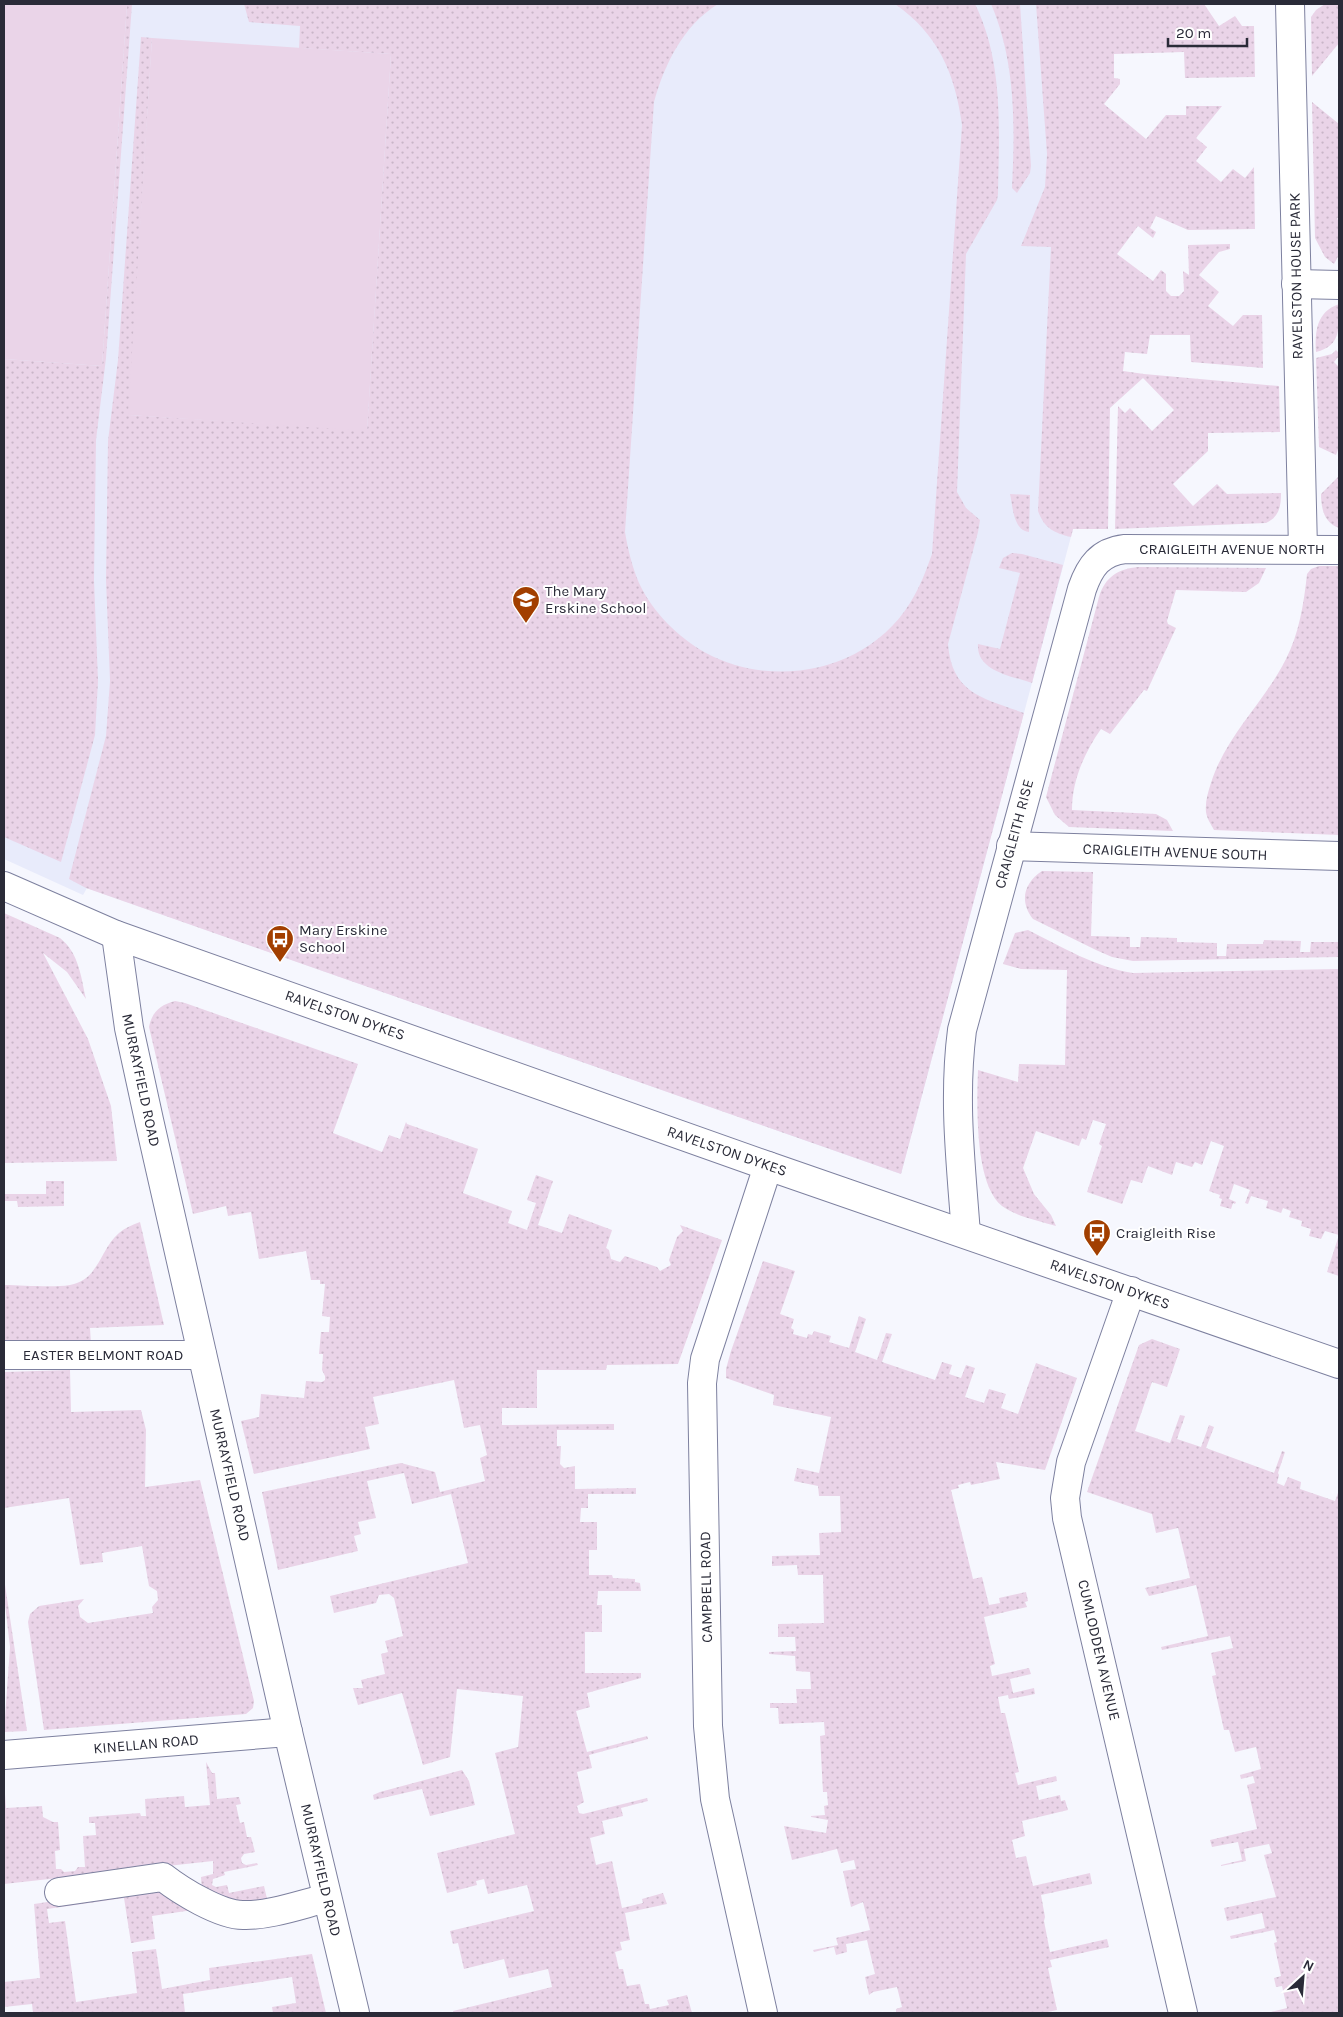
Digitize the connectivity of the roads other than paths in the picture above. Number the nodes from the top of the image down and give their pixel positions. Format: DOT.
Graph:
graph roads {
  1 [pos="1290,4"];
  2 [pos="1296,284"];
  3 [pos="1339,285"];
  4 [pos="1125,549"];
  5 [pos="1303,549"];
  6 [pos="1339,550"];
  7 [pos="1011,846"];
  8 [pos="1339,856"];
  9 [pos="4,886"];
  10 [pos="116,935"];
  11 [pos="768,1166"];
  12 [pos="966,1234"];
  13 [pos="1131,1292"];
  14 [pos="4,1355"];
  15 [pos="202,1355"];
  16 [pos="1339,1364"];
  17 [pos="288,1732"];
  18 [pos="4,1754"];
  19 [pos="58,1892"];
  20 [pos="327,1898"];
  21 [pos="355,2013"];
  22 [pos="763,2013"];
  23 [pos="1184,2013"];
  1 -- 2 [label="street, RAVELSTON HOUSE PARK"];
  2 -- 3 [label="street"];
  2 -- 5 [label="street, RAVELSTON HOUSE PARK"];
  4 -- 5 [label="street, CRAIGLEITH AVENUE NORTH"];
  4 -- 7 [label="street, CRAIGLEITH RISE"];
  5 -- 6 [label="street, CRAIGLEITH AVENUE NORTH"];
  7 -- 8 [label="street, CRAIGLEITH AVENUE SOUTH"];
  7 -- 12 [label="street, CRAIGLEITH RISE"];
  9 -- 10 [label="street, RAVELSTON DYKES"];
  10 -- 11 [label="street, RAVELSTON DYKES"];
  10 -- 15 [label="street, MURRAYFIELD ROAD"];
  11 -- 12 [label="street, RAVELSTON DYKES"];
  11 -- 22 [label="street, CAMPBELL ROAD"];
  12 -- 13 [label="street, RAVELSTON DYKES"];
  13 -- 16 [label="street, RAVELSTON DYKES"];
  13 -- 23 [label="street, CUMLODDEN AVENUE"];
  14 -- 15 [label="street, EASTER BELMONT ROAD"];
  15 -- 17 [label="street, MURRAYFIELD ROAD"];
  17 -- 18 [label="street, KINELLAN ROAD"];
  17 -- 20 [label="street, MURRAYFIELD ROAD"];
  19 -- 20 [label="street"];
  20 -- 21 [label="street, MURRAYFIELD ROAD"];
}
